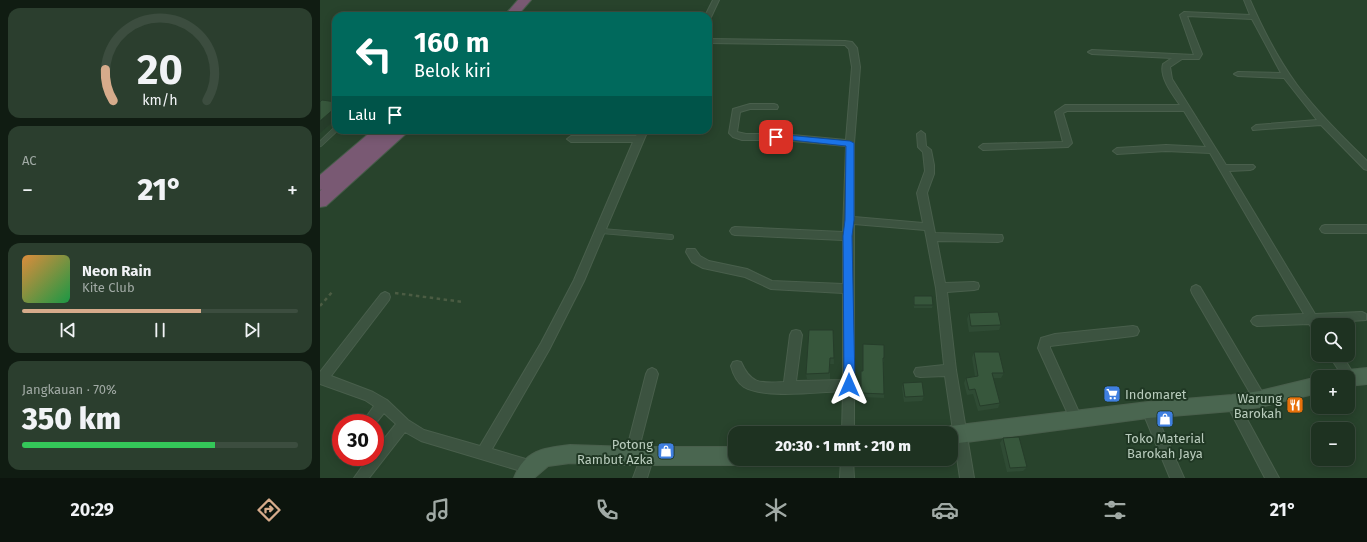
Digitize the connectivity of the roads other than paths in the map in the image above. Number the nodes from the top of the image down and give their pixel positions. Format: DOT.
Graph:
graph roads {
  1 [pos="525,0"];
  2 [pos="538,0"];
  3 [pos="716,0"];
  4 [pos="1247,0"];
  5 [pos="514,12"];
  6 [pos="528,12"];
  7 [pos="710,12"];
  8 [pos="1254,17"];
  9 [pos="712,41"];
  10 [pos="1092,52"];
  11 [pos="1179,57"];
  12 [pos="1238,74"];
  13 [pos="1287,76"];
  14 [pos="774,108"];
  15 [pos="1187,108"];
  16 [pos="1324,122"];
  17 [pos="1256,128"];
  18 [pos="332,133"];
  19 [pos="378,134"];
  20 [pos="397,134"];
  21 [pos="641,134"];
  22 [pos="920,134"];
  23 [pos="571,138"];
  24 [pos="850,143"];
  25 [pos="320,144"];
  26 [pos="983,147"];
  27 [pos="1213,150"];
  28 [pos="1117,151"];
  29 [pos="1250,167"];
  30 [pos="1367,167"];
  31 [pos="1224,168"];
  32 [pos="320,184"];
  33 [pos="320,201"];
  34 [pos="850,220"];
  35 [pos="1325,229"];
  36 [pos="1367,229"];
  37 [pos="602,231"];
  38 [pos="735,231"];
  39 [pos="930,232"];
  40 [pos="848,236"];
  41 [pos="671,237"];
  42 [pos="998,238"];
  43 [pos="691,252"];
  44 [pos="974,286"];
  45 [pos="941,288"];
  46 [pos="848,289"];
  47 [pos="1196,290"];
  48 [pos="385,297"];
  49 [pos="1362,317"];
  50 [pos="1312,318"];
  51 [pos="1355,318"];
  52 [pos="1257,321"];
  53 [pos="1311,324"];
  54 [pos="1133,330"];
  55 [pos="796,335"];
  56 [pos="737,366"];
  57 [pos="950,370"];
  58 [pos="920,372"];
  59 [pos="652,374"];
  60 [pos="1367,376"];
  61 [pos="1355,377"];
  62 [pos="321,378"];
  63 [pos="849,385"];
  64 [pos="789,387"];
  65 [pos="1311,387"];
  66 [pos="1260,399"];
  67 [pos="1232,403"];
  68 [pos="383,404"];
  69 [pos="1148,410"];
  70 [pos="375,414"];
  71 [pos="1076,419"];
  72 [pos="404,424"];
  73 [pos="848,426"];
  74 [pos="954,426"];
  75 [pos="958,434"];
  76 [pos="958,445"];
  77 [pos="483,453"];
  78 [pos="640,456"];
  79 [pos="728,456"];
  80 [pos="847,466"];
  81 [pos="527,473"];
  82 [pos="361,478"];
  83 [pos="640,478"];
  84 [pos="847,478"];
  85 [pos="967,478"];
  86 [pos="1177,478"];
  87 [pos="1272,478"];
  1 -- 5 [label="highway"];
  2 -- 6 [label="highway"];
  3 -- 7 [label="street"];
  4 -- 8 [label="street"];
  8 -- 11 [label="street"];
  8 -- 13 [label="street"];
  9 -- 24 [label="street"];
  10 -- 11 [label="street"];
  11 -- 15 [label="street"];
  12 -- 13 [label="street"];
  13 -- 16 [label="street"];
  14 -- 24 [label="street"];
  15 -- 26 [label="street"];
  15 -- 27 [label="street"];
  16 -- 17 [label="street"];
  16 -- 30 [label="street"];
  18 -- 25 [label="lane"];
  19 -- 32 [label="highway"];
  20 -- 33 [label="highway"];
  21 -- 23 [label="street"];
  21 -- 37 [label="street"];
  22 -- 39 [label="street"];
  24 -- 34 [label="street"];
  27 -- 28 [label="street"];
  27 -- 31 [label="street"];
  29 -- 31 [label="street"];
  31 -- 50 [label="street"];
  34 -- 39 [label="street"];
  34 -- 40 [label="street"];
  35 -- 36 [label="street"];
  37 -- 41 [label="lane"];
  37 -- 77 [label="street"];
  38 -- 40 [label="street"];
  39 -- 42 [label="street"];
  39 -- 45 [label="street"];
  40 -- 46 [label="street"];
  43 -- 46 [label="street"];
  44 -- 45 [label="street"];
  45 -- 57 [label="street"];
  46 -- 63 [label="street"];
  47 -- 66 [label="street"];
  48 -- 62 [label="street"];
  49 -- 51 [label="street"];
  52 -- 53 [label="street"];
  54 -- 71 [label="street"];
  55 -- 64 [label="street"];
  56 -- 64 [label="street"];
  57 -- 58 [label="street"];
  57 -- 74 [label="street"];
  59 -- 78 [label="street"];
  60 -- 61 [label="street"];
  62 -- 68 [label="street"];
  63 -- 64 [label="street"];
  63 -- 73 [label="street"];
  65 -- 66 [label="street"];
  66 -- 67 [label="street"];
  67 -- 69 [label="street"];
  67 -- 87 [label="street"];
  68 -- 70 [label="street"];
  68 -- 72 [label="street"];
  69 -- 71 [label="street"];
  69 -- 86 [label="street"];
  71 -- 75 [label="street"];
  72 -- 77 [label="street"];
  72 -- 82 [label="street"];
  76 -- 85 [label="street"];
  77 -- 81 [label="street"];
  78 -- 79 [label="street"];
  78 -- 81 [label="street"];
  78 -- 83 [label="street"];
  80 -- 84 [label="street"];
}
